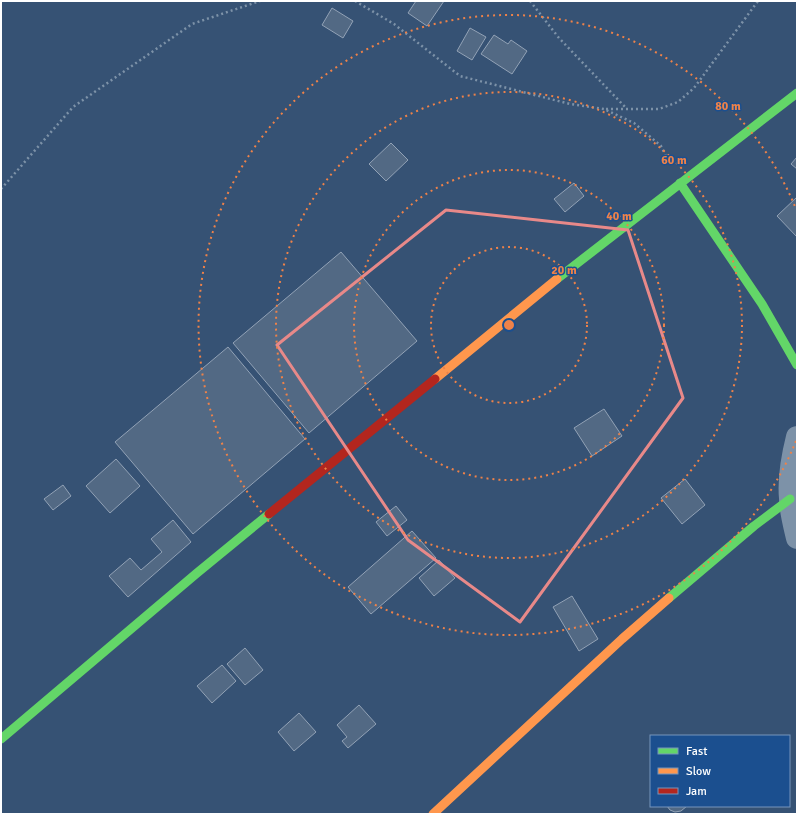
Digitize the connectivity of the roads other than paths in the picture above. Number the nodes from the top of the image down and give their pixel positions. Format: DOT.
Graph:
graph roads {
  1 [pos="797,93"];
  2 [pos="680,184"];
  3 [pos="797,365"];
  4 [pos="797,437"];
  5 [pos="790,499"];
  6 [pos="797,538"];
  7 [pos="1,739"];
  8 [pos="433,814"];
  1 -- 2 [label="main road"];
  2 -- 3 [label="main road"];
  2 -- 7 [label="main road"];
  4 -- 5 [label="street"];
  5 -- 6 [label="street"];
  5 -- 8 [label="main road"];
}
